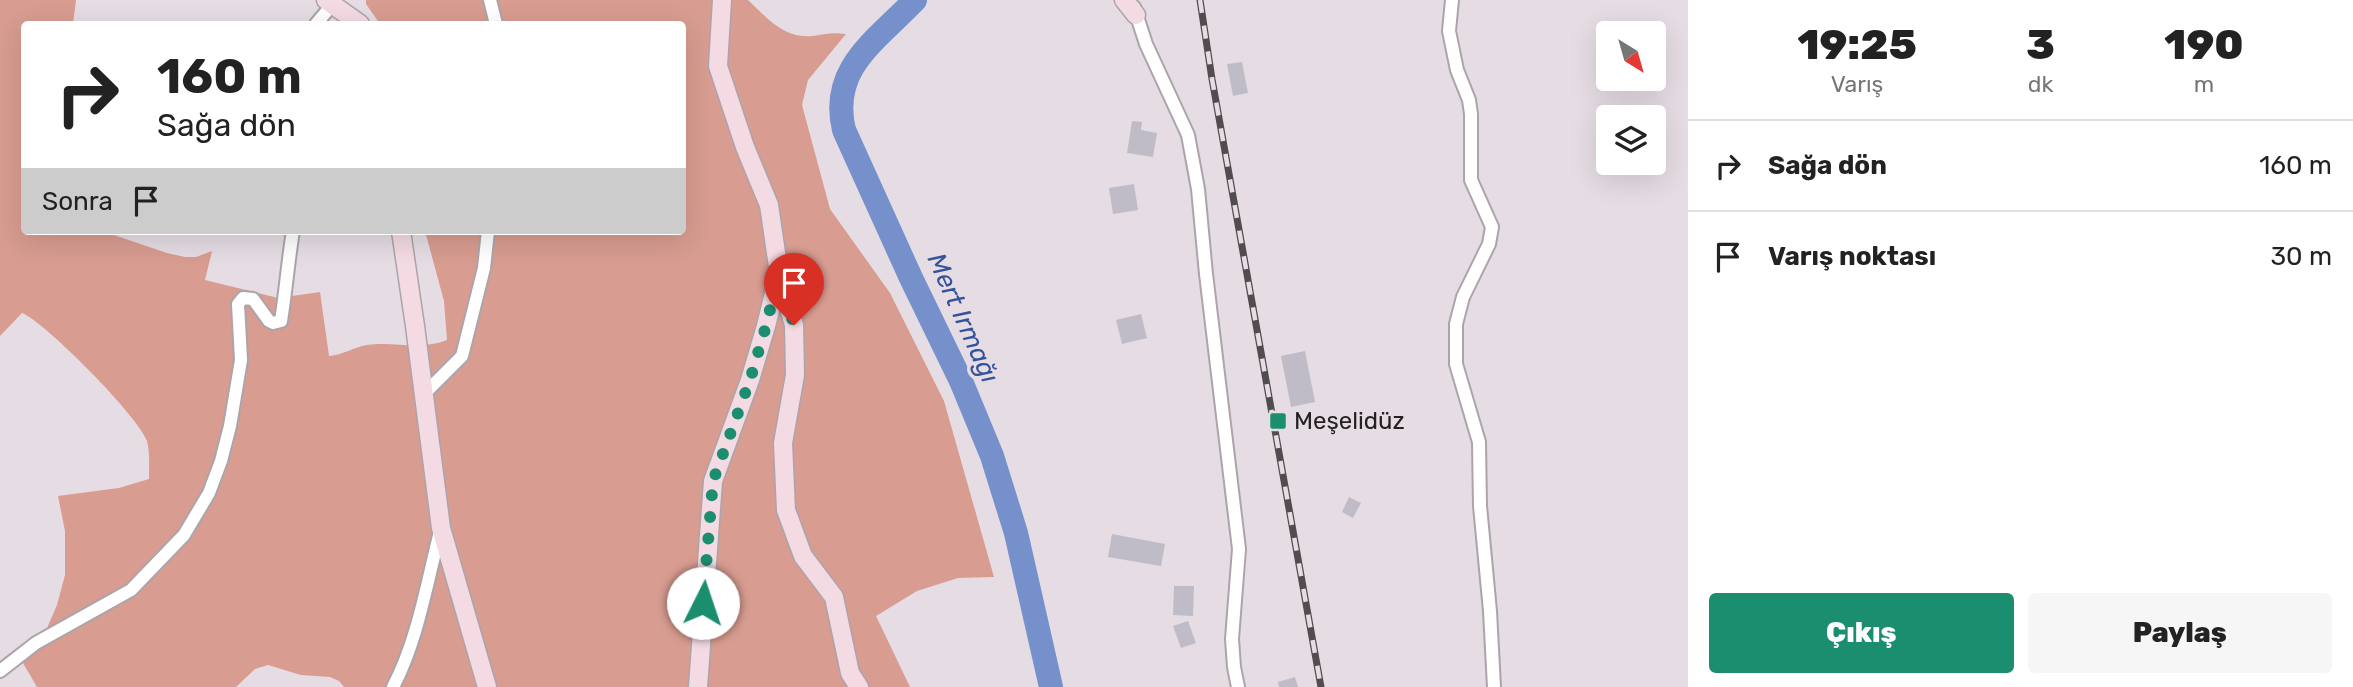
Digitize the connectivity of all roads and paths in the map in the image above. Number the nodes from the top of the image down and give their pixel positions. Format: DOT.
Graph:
graph roads {
  1 [pos="490,0"];
  2 [pos="722,0"];
  3 [pos="1124,0"];
  4 [pos="1452,0"];
  5 [pos="329,3"];
  6 [pos="1134,8"];
  7 [pos="318,21"];
  8 [pos="355,21"];
  9 [pos="495,21"];
  10 [pos="292,235"];
  11 [pos="402,235"];
  12 [pos="488,235"];
  13 [pos="779,273"];
  14 [pos="424,394"];
  15 [pos="441,528"];
  16 [pos="0,671"];
  17 [pos="393,687"];
  18 [pos="487,687"];
  19 [pos="698,687"];
  20 [pos="859,687"];
  21 [pos="1238,687"];
  22 [pos="1494,687"];
  1 -- 9 [label="street"];
  2 -- 13 [label="street"];
  3 -- 6 [label="street"];
  4 -- 22 [label="street"];
  5 -- 7 [label="street"];
  5 -- 8 [label="street"];
  6 -- 21 [label="street"];
  10 -- 16 [label="street"];
  11 -- 14 [label="street"];
  12 -- 14 [label="street"];
  13 -- 19 [label="street"];
  13 -- 20 [label="street"];
  14 -- 15 [label="street"];
  15 -- 17 [label="street"];
  15 -- 18 [label="street"];
}
